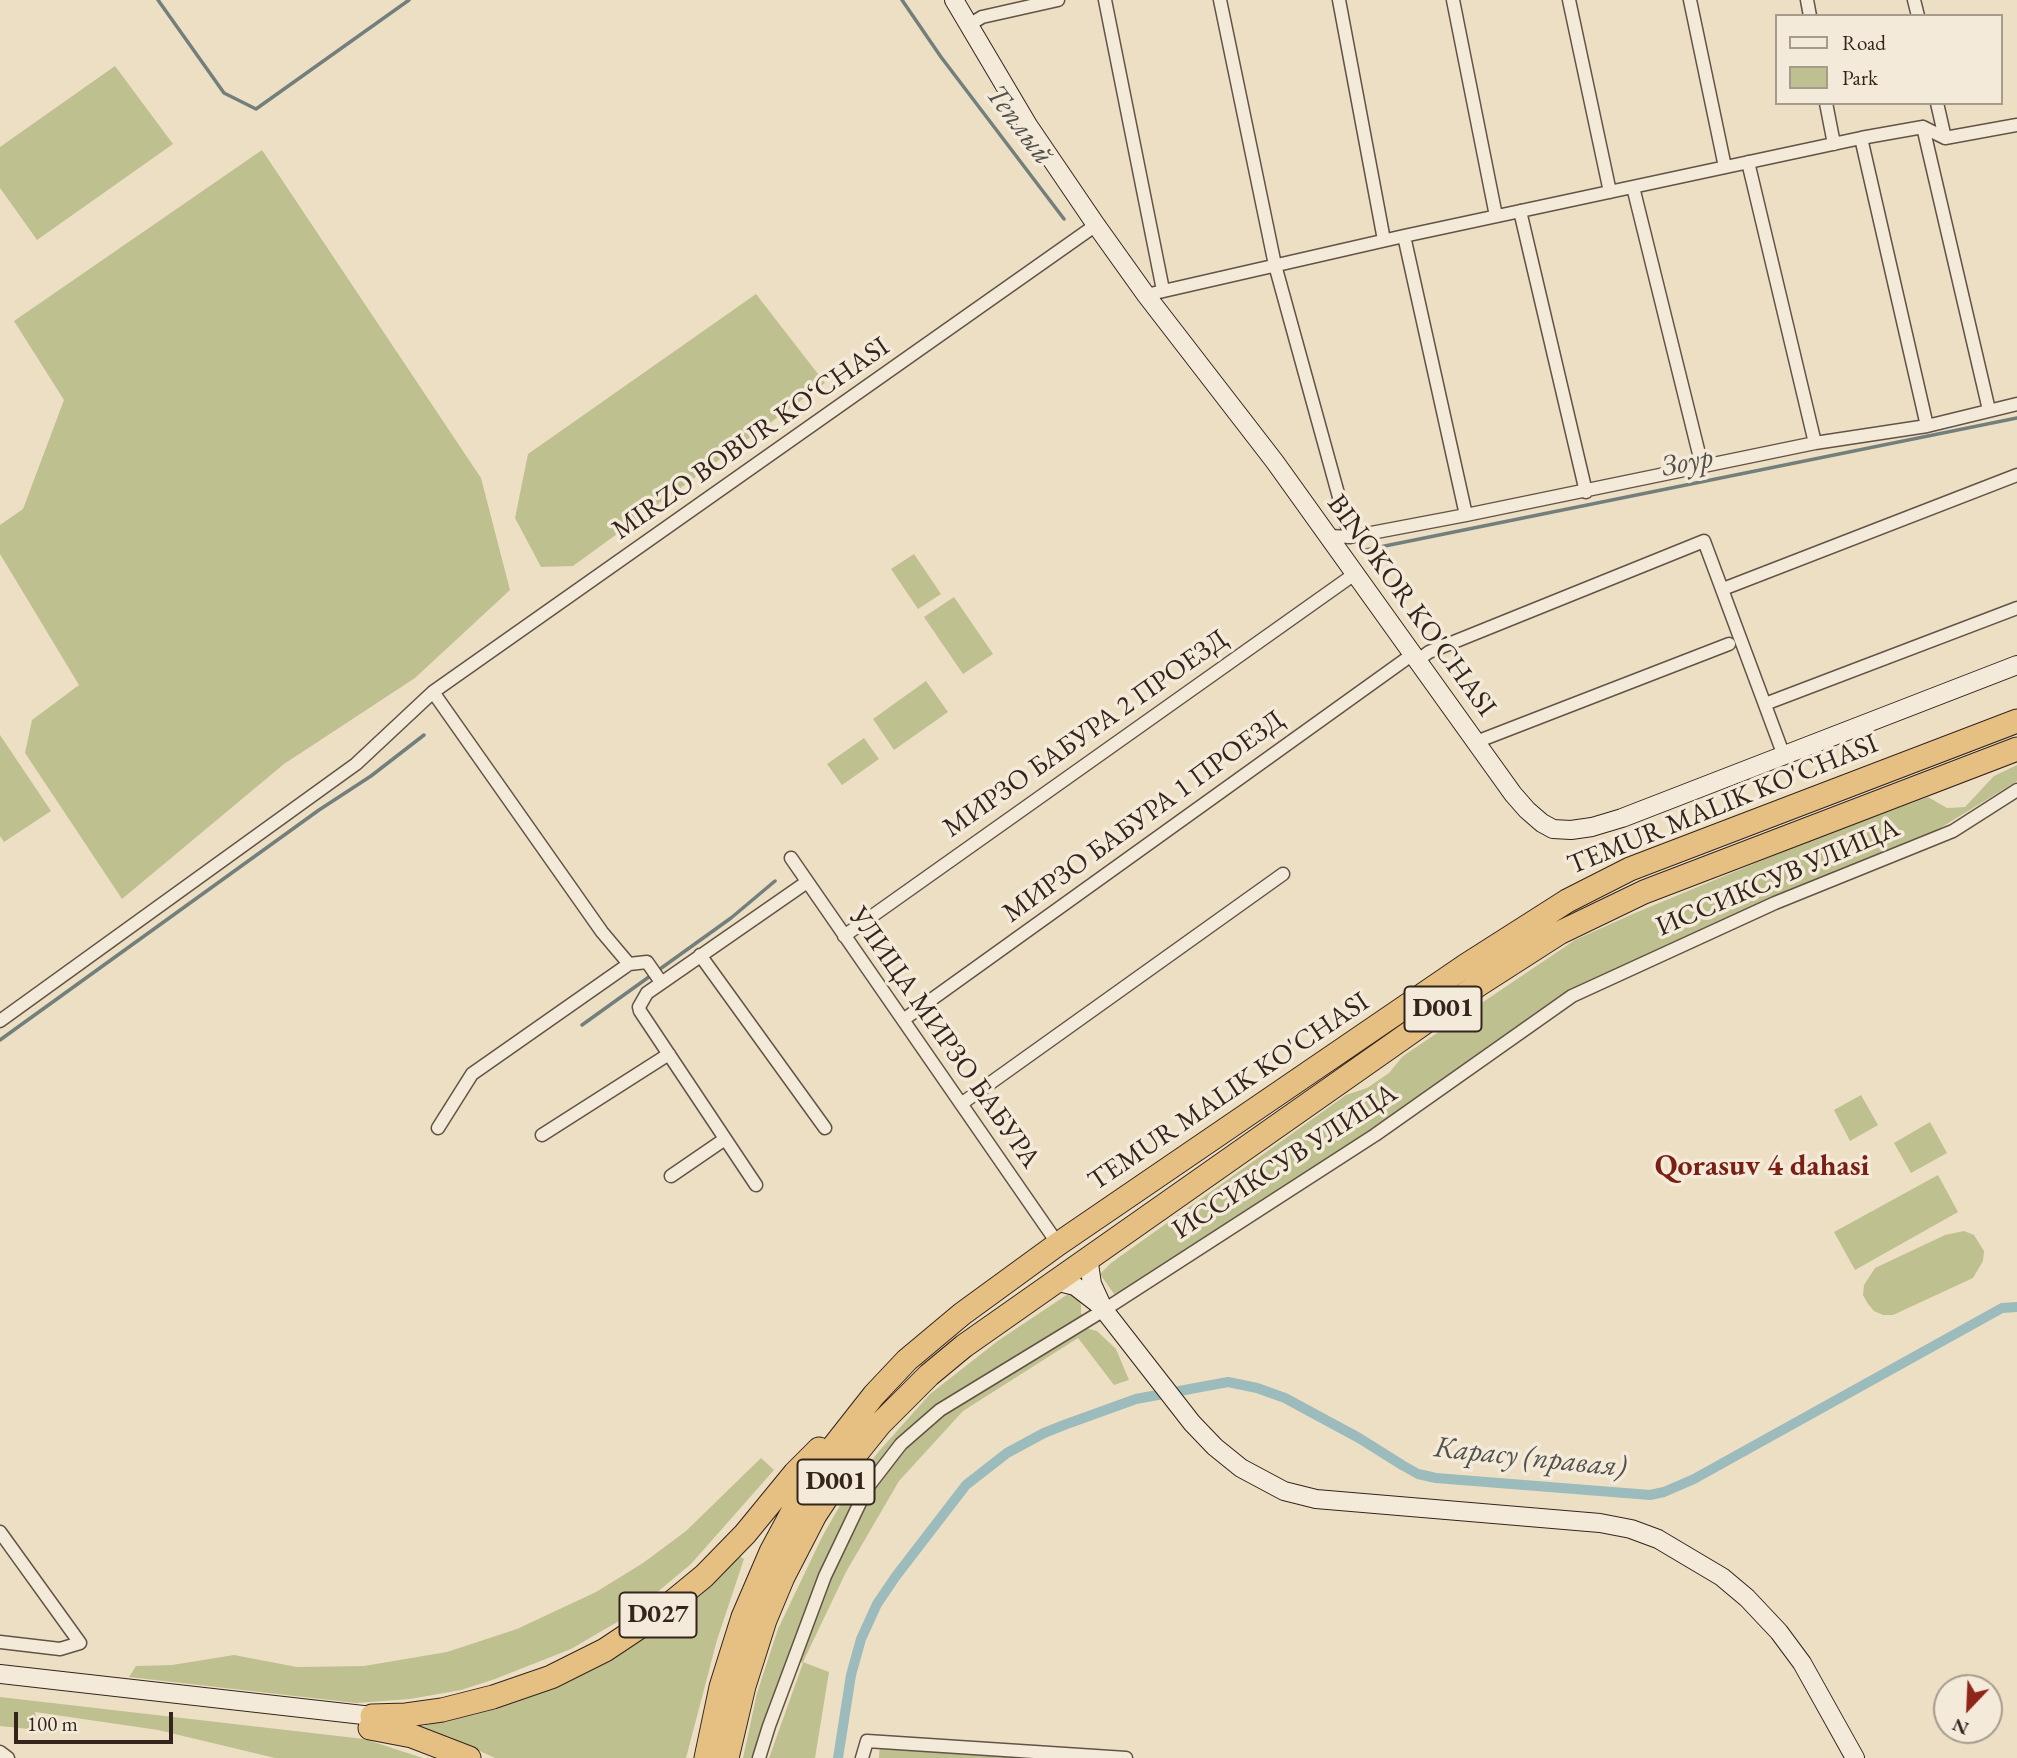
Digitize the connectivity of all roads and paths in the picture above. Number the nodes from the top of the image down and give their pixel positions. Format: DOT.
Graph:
graph roads {
  1 [pos="954,0"];
  2 [pos="1058,0"];
  3 [pos="1105,0"];
  4 [pos="1220,0"];
  5 [pos="1339,0"];
  6 [pos="1453,0"];
  7 [pos="1569,0"];
  8 [pos="1690,0"];
  9 [pos="969,25"];
  10 [pos="1826,105"];
  11 [pos="1937,105"];
  12 [pos="2017,125"];
  13 [pos="1923,127"];
  14 [pos="1861,138"];
  15 [pos="1945,138"];
  16 [pos="1834,144"];
  17 [pos="1748,162"];
  18 [pos="1725,167"];
  19 [pos="1633,187"];
  20 [pos="1610,192"];
  21 [pos="1520,211"];
  22 [pos="1496,216"];
  23 [pos="1096,225"];
  24 [pos="1404,236"];
  25 [pos="1384,240"];
  26 [pos="1275,265"];
  27 [pos="1155,292"];
  28 [pos="2017,404"];
  29 [pos="1989,410"];
  30 [pos="1927,426"];
  31 [pos="1815,443"];
  32 [pos="1702,466"];
  33 [pos="2017,474"];
  34 [pos="1586,492"];
  35 [pos="1466,515"];
  36 [pos="1329,536"];
  37 [pos="1350,537"];
  38 [pos="1356,573"];
  39 [pos="1723,590"];
  40 [pos="2017,608"];
  41 [pos="1729,643"];
  42 [pos="1416,657"];
  43 [pos="2017,665"];
  44 [pos="433,692"];
  45 [pos="1765,705"];
  46 [pos="2017,721"];
  47 [pos="1476,742"];
  48 [pos="2017,750"];
  49 [pos="1784,756"];
  50 [pos="1859,780"];
  51 [pos="2017,790"];
  52 [pos="1868,806"];
  53 [pos="791,858"];
  54 [pos="1283,874"];
  55 [pos="807,883"];
  56 [pos="844,936"];
  57 [pos="700,955"];
  58 [pos="629,964"];
  59 [pos="661,982"];
  60 [pos="903,1020"];
  61 [pos="0,1021"];
  62 [pos="668,1054"];
  63 [pos="961,1104"];
  64 [pos="438,1128"];
  65 [pos="825,1128"];
  66 [pos="542,1135"];
  67 [pos="725,1139"];
  68 [pos="671,1176"];
  69 [pos="756,1185"];
  70 [pos="1058,1244"];
  71 [pos="1088,1257"];
  72 [pos="1055,1280"];
  73 [pos="1104,1310"];
  74 [pos="874,1395"];
  75 [pos="0,1532"];
  76 [pos="0,1642"];
  77 [pos="0,1674"];
  78 [pos="0,1686"];
  79 [pos="371,1722"];
  80 [pos="0,1752"];
  81 [pos="8,1758"];
  82 [pos="469,1758"];
  83 [pos="706,1758"];
  84 [pos="727,1758"];
  85 [pos="759,1758"];
  86 [pos="862,1758"];
  87 [pos="1126,1758"];
  88 [pos="1855,1758"];
  1 -- 9 [label="main road, BINOKOR KO'CHASI"];
  2 -- 9 [label="street"];
  3 -- 27 [label="street"];
  4 -- 26 [label="street"];
  5 -- 25 [label="street"];
  6 -- 22 [label="street"];
  7 -- 20 [label="street"];
  8 -- 18 [label="street"];
  9 -- 23 [label="main road, BINOKOR KO'CHASI"];
  10 -- 16 [label="street"];
  11 -- 15 [label="street"];
  12 -- 15 [label="street"];
  13 -- 14 [label="street"];
  13 -- 15 [label="street"];
  13 -- 29 [label="street"];
  14 -- 16 [label="street"];
  14 -- 30 [label="street"];
  16 -- 17 [label="street"];
  17 -- 18 [label="street"];
  17 -- 31 [label="street"];
  18 -- 19 [label="street"];
  19 -- 20 [label="street"];
  19 -- 32 [label="street"];
  20 -- 21 [label="street"];
  21 -- 22 [label="street"];
  21 -- 34 [label="street"];
  22 -- 24 [label="street"];
  23 -- 27 [label="main road, BINOKOR KO'CHASI"];
  23 -- 44 [label="street, MIRZO BOBUR KO‘CHASI"];
  24 -- 25 [label="street"];
  24 -- 35 [label="street"];
  25 -- 26 [label="street"];
  26 -- 27 [label="street"];
  26 -- 37 [label="street"];
  27 -- 36 [label="main road, BINOKOR KO'CHASI"];
  28 -- 29 [label="street"];
  29 -- 30 [label="street"];
  30 -- 31 [label="street"];
  31 -- 32 [label="street"];
  32 -- 34 [label="street"];
  33 -- 39 [label="street"];
  34 -- 35 [label="street"];
  35 -- 37 [label="street"];
  36 -- 37 [label="street"];
  36 -- 38 [label="main road, BINOKOR KO'CHASI"];
  38 -- 42 [label="main road, BINOKOR KO'CHASI"];
  38 -- 56 [label="street, МИРЗО БАБУРА 2 ПРОЕЗД"];
  39 -- 42 [label="street, МИРЗО БАБУРА 1 ПРОЕЗД"];
  39 -- 45 [label="street"];
  40 -- 45 [label="street"];
  41 -- 47 [label="street"];
  42 -- 47 [label="main road, BINOKOR KO'CHASI"];
  42 -- 60 [label="street, МИРЗО БАБУРА 1 ПРОЕЗД"];
  43 -- 49 [label="main road, BINOKOR KO'CHASI"];
  44 -- 58 [label="street"];
  44 -- 61 [label="street, MIRZO BOBUR KO‘CHASI"];
  45 -- 49 [label="street"];
  46 -- 50 [label="highway, TEMUR MALIK KO'CHASI / D001"];
  47 -- 49 [label="main road, BINOKOR KO'CHASI"];
  48 -- 52 [label="highway, TEMUR MALIK KO'CHASI / D001"];
  50 -- 52 [label="highway"];
  50 -- 70 [label="highway, TEMUR MALIK KO'CHASI / D001"];
  51 -- 73 [label="street, ИССИКСУВ УЛИЦА"];
  52 -- 71 [label="highway, TEMUR MALIK KO'CHASI / D001"];
  53 -- 55 [label="street, УЛИЦА МИРЗО БАБУРА"];
  54 -- 63 [label="street"];
  55 -- 56 [label="street, УЛИЦА МИРЗО БАБУРА"];
  55 -- 57 [label="street"];
  56 -- 60 [label="street, УЛИЦА МИРЗО БАБУРА"];
  57 -- 59 [label="street"];
  57 -- 65 [label="street"];
  58 -- 59 [label="street"];
  58 -- 64 [label="street"];
  59 -- 62 [label="street"];
  60 -- 63 [label="street, УЛИЦА МИРЗО БАБУРА"];
  62 -- 66 [label="street"];
  62 -- 67 [label="street"];
  63 -- 70 [label="street, УЛИЦА МИРЗО БАБУРА"];
  67 -- 68 [label="street"];
  67 -- 69 [label="street"];
  70 -- 74 [label="highway, TEMUR MALIK KO'CHASI / D001"];
  71 -- 72 [label="highway, TEMUR MALIK KO'CHASI / D001"];
  71 -- 73 [label="main road"];
  72 -- 73 [label="main road"];
  72 -- 84 [label="highway, TEMUR MALIK KO'CHASI / D001"];
  73 -- 85 [label="street, ИССИКСУВ УЛИЦА"];
  73 -- 88 [label="main road"];
  74 -- 79 [label="highway, D027"];
  74 -- 83 [label="highway, TEMUR MALIK KO'CHASI / D001"];
  75 -- 76 [label="street"];
  77 -- 79 [label="main road, D027"];
  78 -- 79 [label="main road, D027"];
  79 -- 82 [label="highway, D027"];
  80 -- 81 [label="street"];
  86 -- 87 [label="street"];
}
